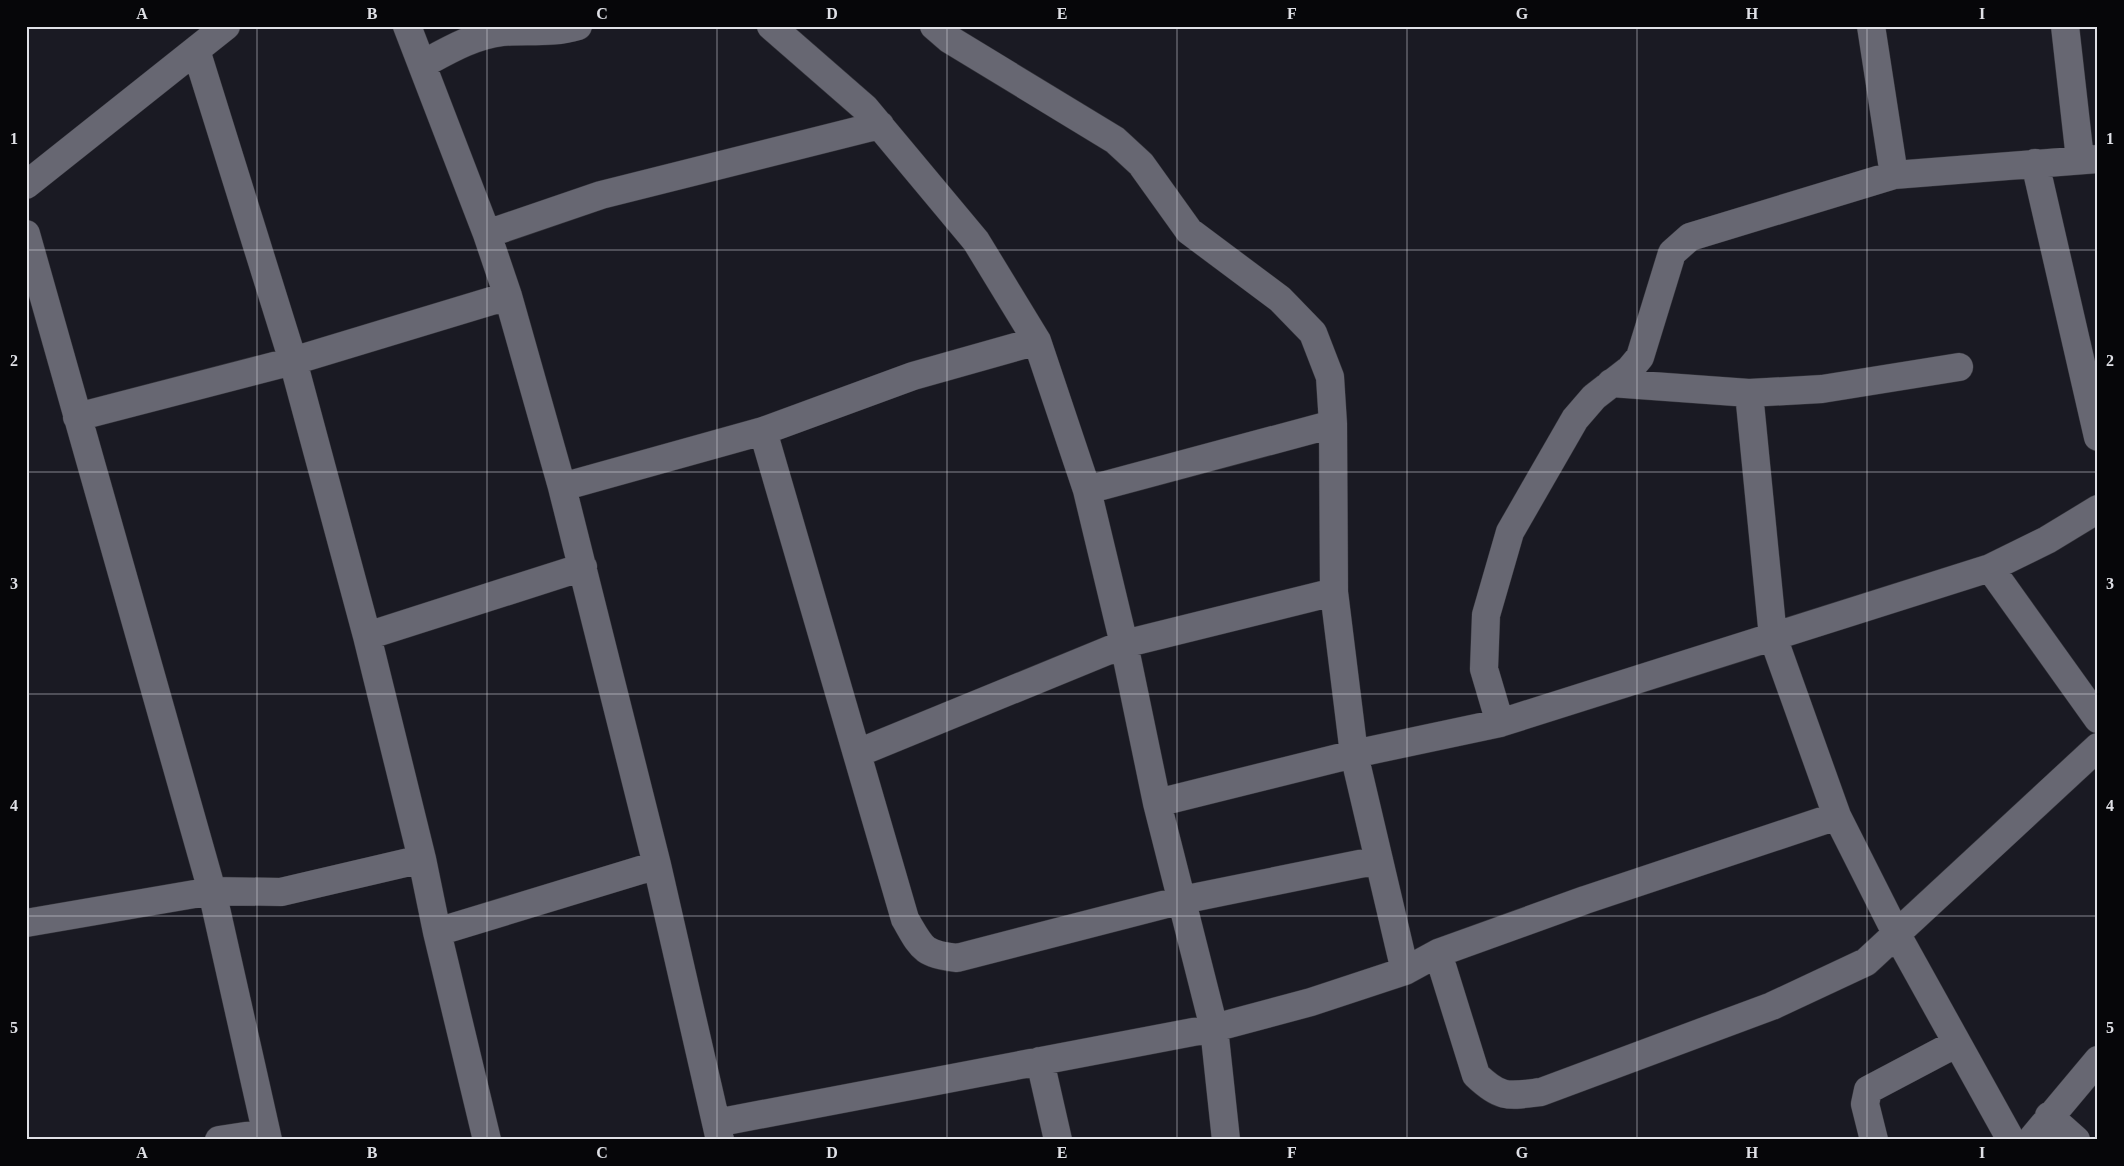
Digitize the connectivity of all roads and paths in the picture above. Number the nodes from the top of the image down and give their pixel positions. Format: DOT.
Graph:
graph roads {
  1 [pos="226,26"];
  2 [pos="407,26"];
  3 [pos="578,26"];
  4 [pos="771,26"];
  5 [pos="934,26"];
  6 [pos="1871,26"];
  7 [pos="2065,26"];
  8 [pos="196,50"];
  9 [pos="423,64"];
  10 [pos="880,125"];
  11 [pos="2089,159"];
  12 [pos="2035,163"];
  13 [pos="1894,175"];
  14 [pos="26,185"];
  15 [pos="26,234"];
  16 [pos="487,234"];
  17 [pos="508,296"];
  18 [pos="1037,341"];
  19 [pos="293,361"];
  20 [pos="1959,367"];
  21 [pos="1611,383"];
  22 [pos="1749,393"];
  23 [pos="77,417"];
  24 [pos="1334,424"];
  25 [pos="763,431"];
  26 [pos="2098,437"];
  27 [pos="562,487"];
  28 [pos="1087,490"];
  29 [pos="2098,509"];
  30 [pos="583,567"];
  31 [pos="1990,568"];
  32 [pos="1334,592"];
  33 [pos="367,636"];
  34 [pos="1773,637"];
  35 [pos="1124,644"];
  36 [pos="2098,719"];
  37 [pos="1500,723"];
  38 [pos="2098,748"];
  39 [pos="858,753"];
  40 [pos="1354,754"];
  41 [pos="1157,803"];
  42 [pos="1836,816"];
  43 [pos="422,859"];
  44 [pos="1379,860"];
  45 [pos="657,865"];
  46 [pos="212,891"];
  47 [pos="1182,900"];
  48 [pos="26,923"];
  49 [pos="437,932"];
  50 [pos="1896,933"];
  51 [pos="1438,953"];
  52 [pos="1405,971"];
  53 [pos="1214,1028"];
  54 [pos="1957,1043"];
  55 [pos="2098,1060"];
  56 [pos="1040,1061"];
  57 [pos="2049,1116"];
  58 [pos="718,1131"];
  59 [pos="267,1136"];
  60 [pos="219,1140"];
  61 [pos="487,1140"];
  62 [pos="1058,1140"];
  63 [pos="1226,1140"];
  64 [pos="1874,1140"];
  65 [pos="2011,1140"];
  66 [pos="2031,1140"];
  67 [pos="2076,1140"];
  1 -- 8 [label="street"];
  2 -- 9 [label="street"];
  3 -- 9 [label="street"];
  4 -- 10 [label="street"];
  5 -- 24 [label="street"];
  6 -- 13 [label="street"];
  7 -- 11 [label="street"];
  8 -- 14 [label="street"];
  8 -- 19 [label="street"];
  9 -- 16 [label="street"];
  10 -- 16 [label="street"];
  10 -- 18 [label="street"];
  11 -- 12 [label="street"];
  12 -- 13 [label="street"];
  12 -- 26 [label="street"];
  13 -- 21 [label="street"];
  15 -- 23 [label="street"];
  16 -- 17 [label="street"];
  17 -- 19 [label="street"];
  17 -- 27 [label="street"];
  18 -- 25 [label="street"];
  18 -- 28 [label="street"];
  19 -- 23 [label="street"];
  19 -- 33 [label="street"];
  20 -- 22 [label="street"];
  21 -- 22 [label="street"];
  21 -- 37 [label="street"];
  22 -- 34 [label="street"];
  23 -- 46 [label="street"];
  24 -- 28 [label="street"];
  24 -- 32 [label="street"];
  25 -- 27 [label="street"];
  25 -- 39 [label="street"];
  27 -- 30 [label="street"];
  28 -- 35 [label="street"];
  29 -- 31 [label="street"];
  30 -- 33 [label="street"];
  30 -- 45 [label="street"];
  31 -- 34 [label="street"];
  31 -- 36 [label="street"];
  32 -- 35 [label="street"];
  32 -- 40 [label="street"];
  33 -- 43 [label="street"];
  34 -- 37 [label="street"];
  34 -- 42 [label="street"];
  35 -- 39 [label="street"];
  35 -- 41 [label="street"];
  37 -- 40 [label="street"];
  38 -- 50 [label="street"];
  39 -- 47 [label="street"];
  40 -- 41 [label="street"];
  40 -- 44 [label="street"];
  41 -- 47 [label="street"];
  42 -- 50 [label="street"];
  42 -- 51 [label="street"];
  43 -- 46 [label="street"];
  43 -- 49 [label="street"];
  44 -- 47 [label="street"];
  44 -- 52 [label="street"];
  45 -- 49 [label="street"];
  45 -- 58 [label="street"];
  46 -- 48 [label="street"];
  46 -- 59 [label="street"];
  47 -- 53 [label="street"];
  49 -- 61 [label="street"];
  50 -- 51 [label="street"];
  50 -- 54 [label="street"];
  51 -- 52 [label="street"];
  52 -- 53 [label="street"];
  53 -- 56 [label="street"];
  53 -- 63 [label="street"];
  54 -- 64 [label="street"];
  54 -- 65 [label="street"];
  55 -- 57 [label="street"];
  56 -- 58 [label="street"];
  56 -- 62 [label="street"];
  57 -- 66 [label="street"];
  57 -- 67 [label="street"];
  59 -- 60 [label="street"];
}
